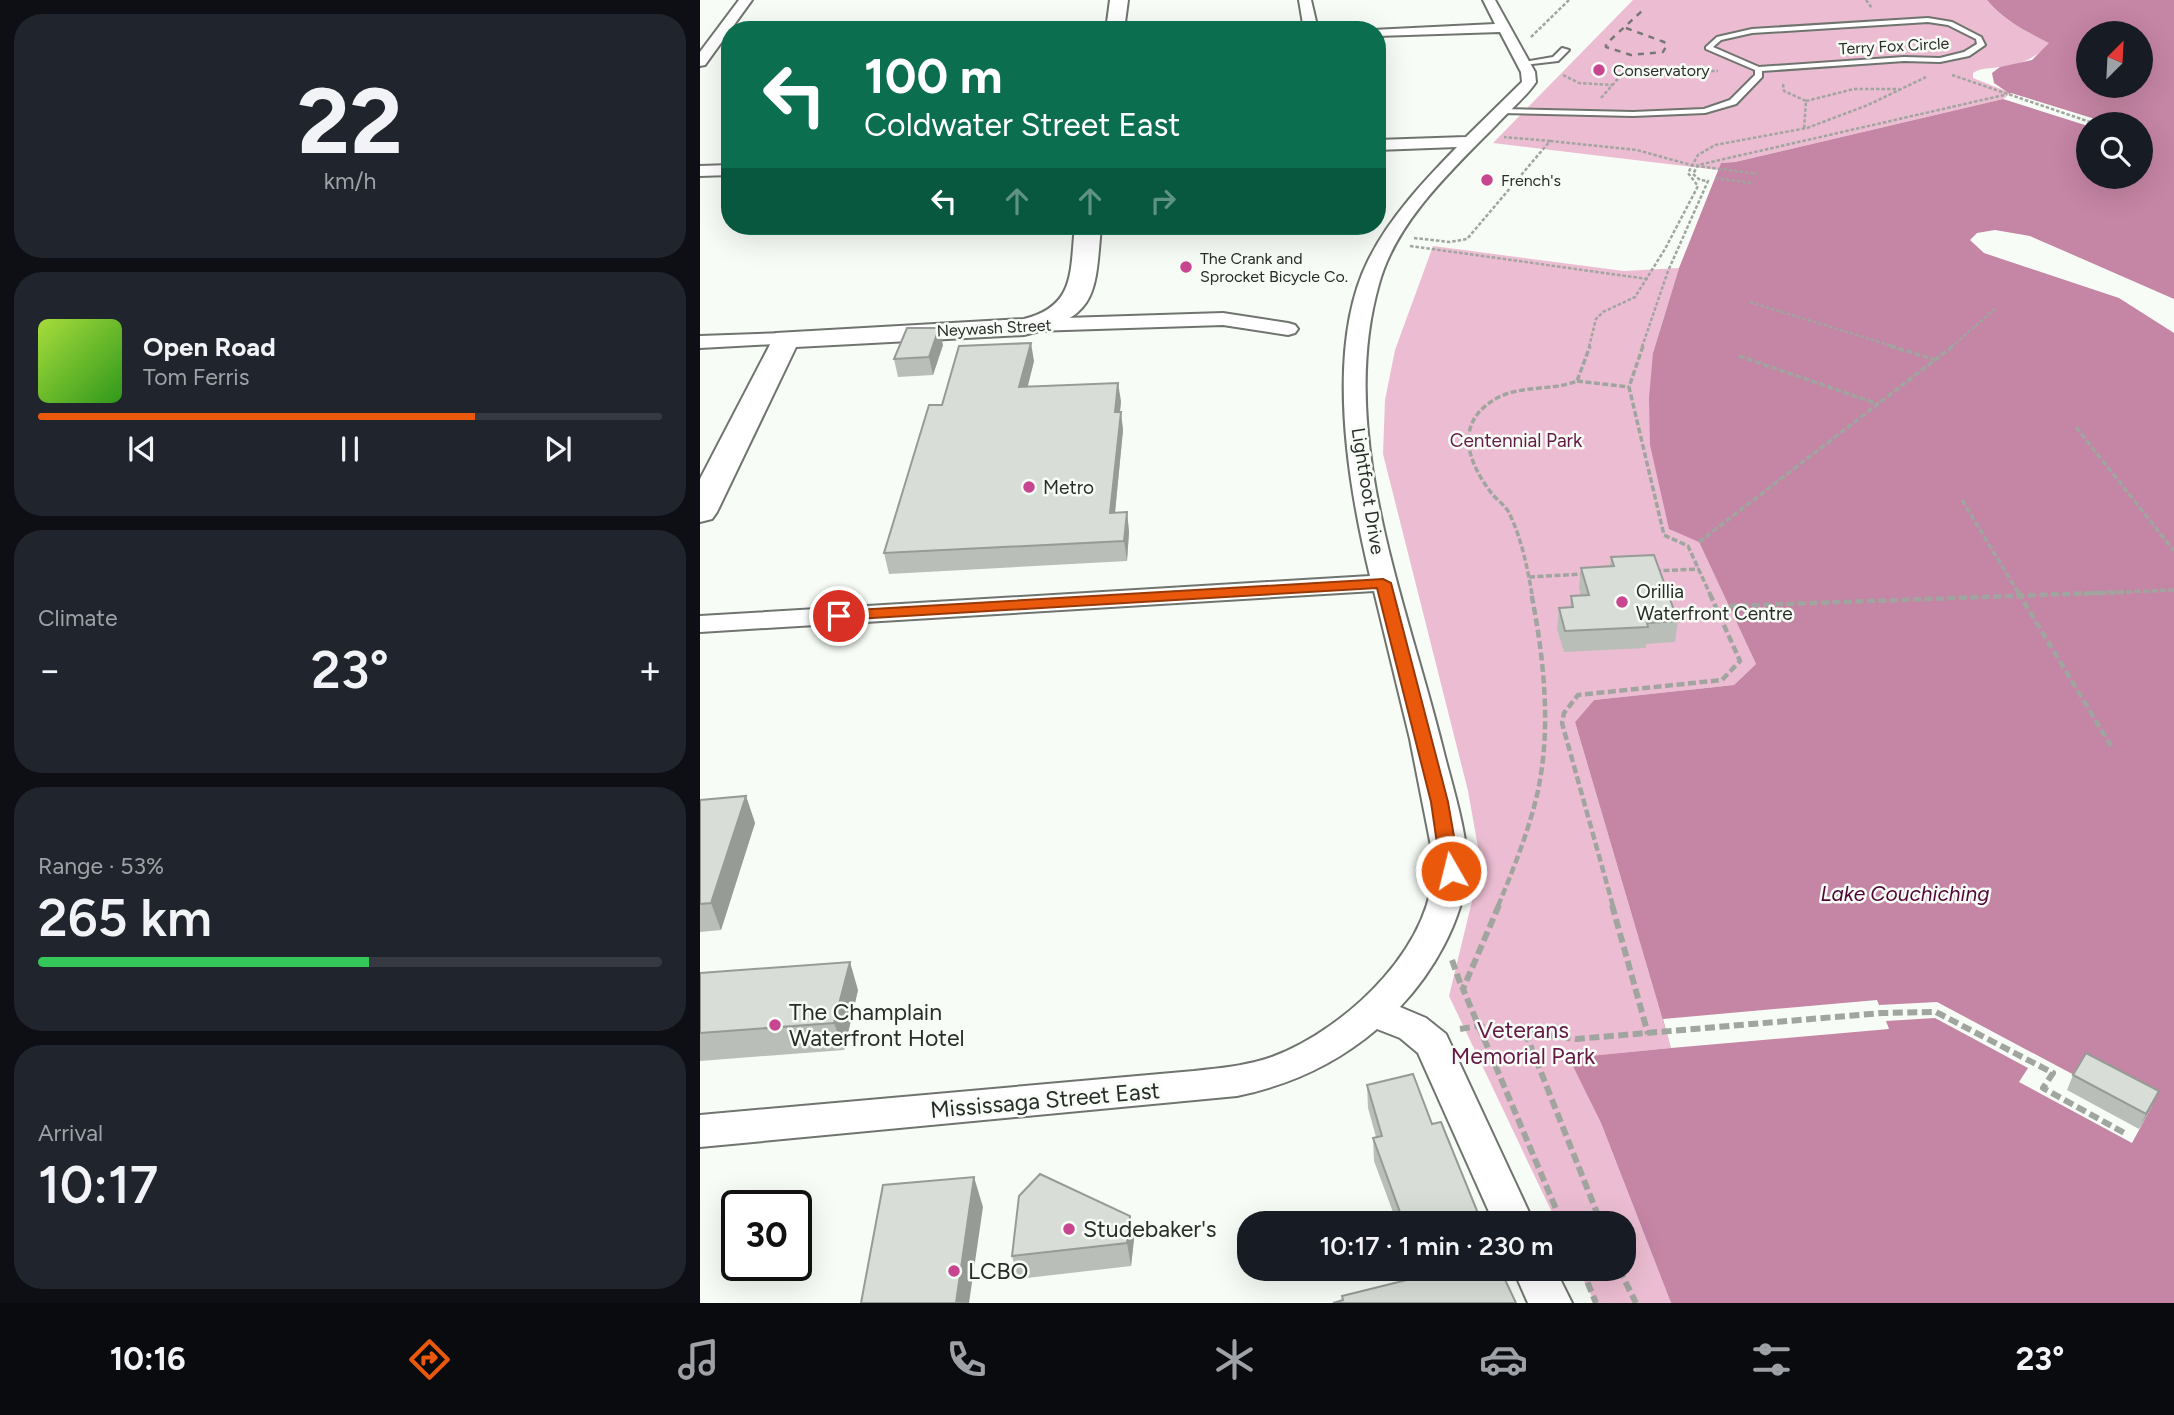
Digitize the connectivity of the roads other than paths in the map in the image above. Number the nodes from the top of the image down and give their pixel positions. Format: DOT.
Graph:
graph roads {
  1 [pos="746,0"];
  2 [pos="1119,0"];
  3 [pos="1305,0"];
  4 [pos="1489,0"];
  5 [pos="730,21"];
  6 [pos="1116,21"];
  7 [pos="1309,21"];
  8 [pos="1503,28"];
  9 [pos="721,32"];
  10 [pos="1386,32"];
  11 [pos="1565,50"];
  12 [pos="721,54"];
  13 [pos="702,56"];
  14 [pos="1531,64"];
  15 [pos="1758,73"];
  16 [pos="1507,112"];
  17 [pos="1480,139"];
  18 [pos="1386,144"];
  19 [pos="721,170"];
  20 [pos="700,171"];
  21 [pos="1087,235"];
  22 [pos="1034,325"];
  23 [pos="1288,329"];
  24 [pos="786,338"];
  25 [pos="700,342"];
  26 [pos="700,512"];
  27 [pos="1383,583"];
  28 [pos="700,624"];
  29 [pos="1372,1013"];
  30 [pos="700,1130"];
  31 [pos="1509,1211"];
  32 [pos="1540,1281"];
  33 [pos="1550,1303"];
  1 -- 5 [label="street"];
  2 -- 6 [label="main road"];
  3 -- 7 [label="street"];
  4 -- 8 [label="street"];
  8 -- 10 [label="street"];
  8 -- 14 [label="street"];
  9 -- 13 [label="street"];
  11 -- 14 [label="lane"];
  12 -- 13 [label="street"];
  14 -- 16 [label="street, Lightfoot Drive"];
  15 -- 15 [label="lane, Terry Fox Circle"];
  15 -- 16 [label="lane"];
  16 -- 17 [label="street, Lightfoot Drive"];
  17 -- 18 [label="street"];
  17 -- 27 [label="street, Lightfoot Drive"];
  19 -- 20 [label="street"];
  21 -- 22 [label="main road"];
  22 -- 23 [label="street, Neywash Street"];
  22 -- 24 [label="main road, Neywash Street"];
  24 -- 25 [label="street, Neywash Street"];
  24 -- 26 [label="main road"];
  27 -- 28 [label="street"];
  27 -- 29 [label="street, Lightfoot Drive"];
  29 -- 30 [label="street, Mississaga Street East"];
  29 -- 31 [label="street"];
  32 -- 33 [label="street"];
}
